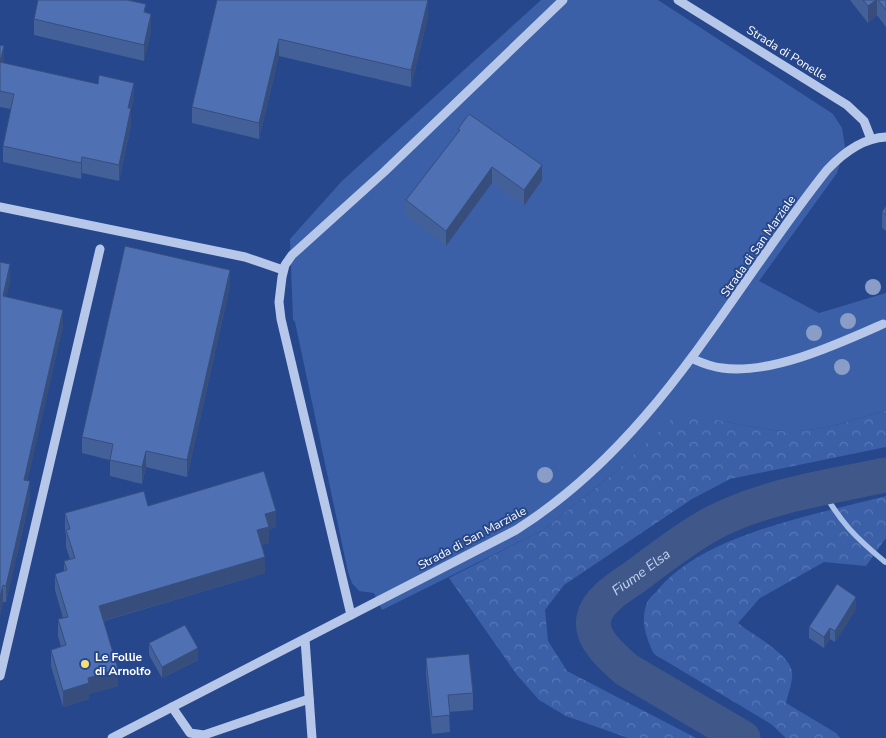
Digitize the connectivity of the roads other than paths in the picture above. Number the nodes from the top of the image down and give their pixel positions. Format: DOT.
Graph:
graph roads {
  1 [pos="563,0"];
  2 [pos="678,0"];
  3 [pos="886,137"];
  4 [pos="871,139"];
  5 [pos="0,207"];
  6 [pos="100,250"];
  7 [pos="283,270"];
  8 [pos="883,324"];
  9 [pos="693,359"];
  10 [pos="351,615"];
  11 [pos="305,639"];
  12 [pos="0,676"];
  13 [pos="309,699"];
  14 [pos="172,707"];
  15 [pos="112,738"];
  16 [pos="312,738"];
  1 -- 7 [label="street"];
  2 -- 4 [label="street, Strada di Ponelle"];
  3 -- 4 [label="street, Strada di San Marziale"];
  4 -- 9 [label="street, Strada di San Marziale"];
  5 -- 7 [label="street"];
  6 -- 12 [label="street"];
  7 -- 10 [label="street"];
  8 -- 9 [label="street"];
  9 -- 10 [label="street, Strada di San Marziale"];
  10 -- 11 [label="street, Strada di San Marziale"];
  11 -- 13 [label="street"];
  11 -- 14 [label="street, Strada di San Marziale"];
  13 -- 14 [label="street"];
  13 -- 16 [label="street"];
  14 -- 15 [label="street, Strada di San Marziale"];
}
